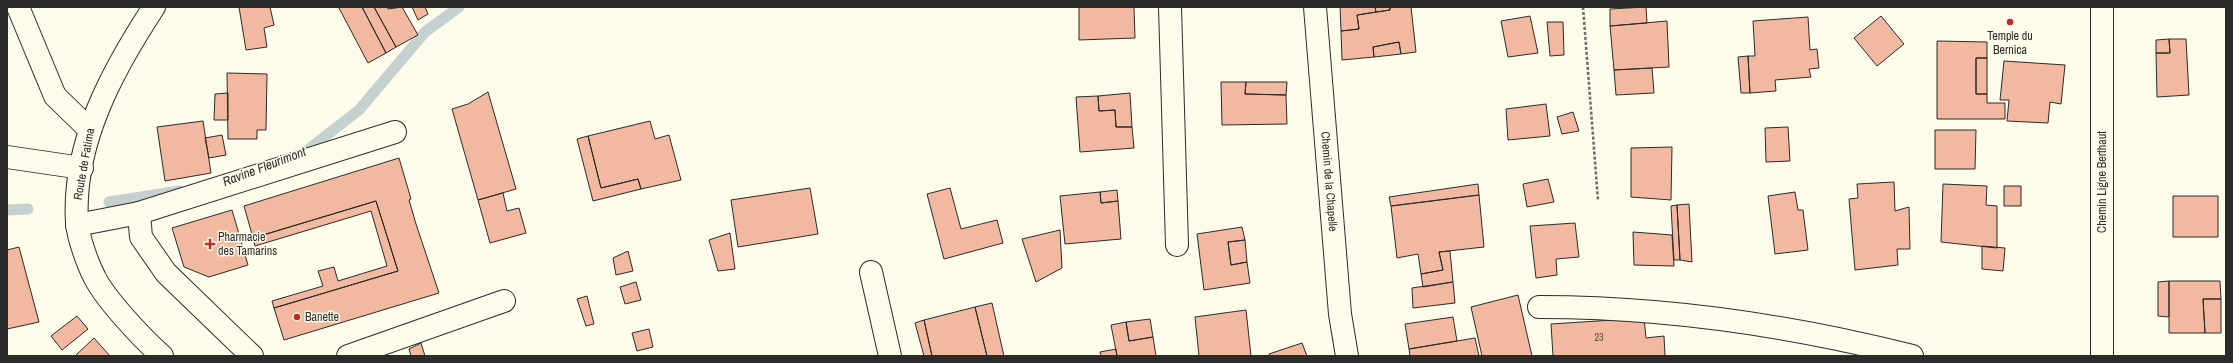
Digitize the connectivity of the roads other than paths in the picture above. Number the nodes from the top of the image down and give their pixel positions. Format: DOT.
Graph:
graph roads {
  1 [pos="18,7"];
  2 [pos="154,7"];
  3 [pos="1170,7"];
  4 [pos="1315,7"];
  5 [pos="2102,7"];
  6 [pos="89,129"];
  7 [pos="395,132"];
  8 [pos="7,157"];
  9 [pos="82,168"];
  10 [pos="139,213"];
  11 [pos="77,225"];
  12 [pos="1177,245"];
  13 [pos="871,272"];
  14 [pos="504,302"];
  15 [pos="1539,307"];
  16 [pos="395,348"];
  17 [pos="162,356"];
  18 [pos="252,356"];
  19 [pos="348,356"];
  20 [pos="890,356"];
  21 [pos="1347,356"];
  22 [pos="1912,356"];
  23 [pos="2102,356"];
  1 -- 6 [label="street"];
  2 -- 6 [label="street, Route de Fatima"];
  3 -- 12 [label="street"];
  4 -- 21 [label="street, Chemin de la Chapelle"];
  5 -- 23 [label="street, Chemin Ligne Berthaut"];
  6 -- 9 [label="street, Route de Fatima"];
  7 -- 10 [label="street"];
  8 -- 9 [label="street"];
  9 -- 11 [label="street, Route de Fatima"];
  10 -- 11 [label="street"];
  10 -- 18 [label="street"];
  11 -- 17 [label="street, Route de Fatima"];
  13 -- 20 [label="street"];
  14 -- 16 [label="street"];
  15 -- 22 [label="street"];
  16 -- 19 [label="street"];
}
